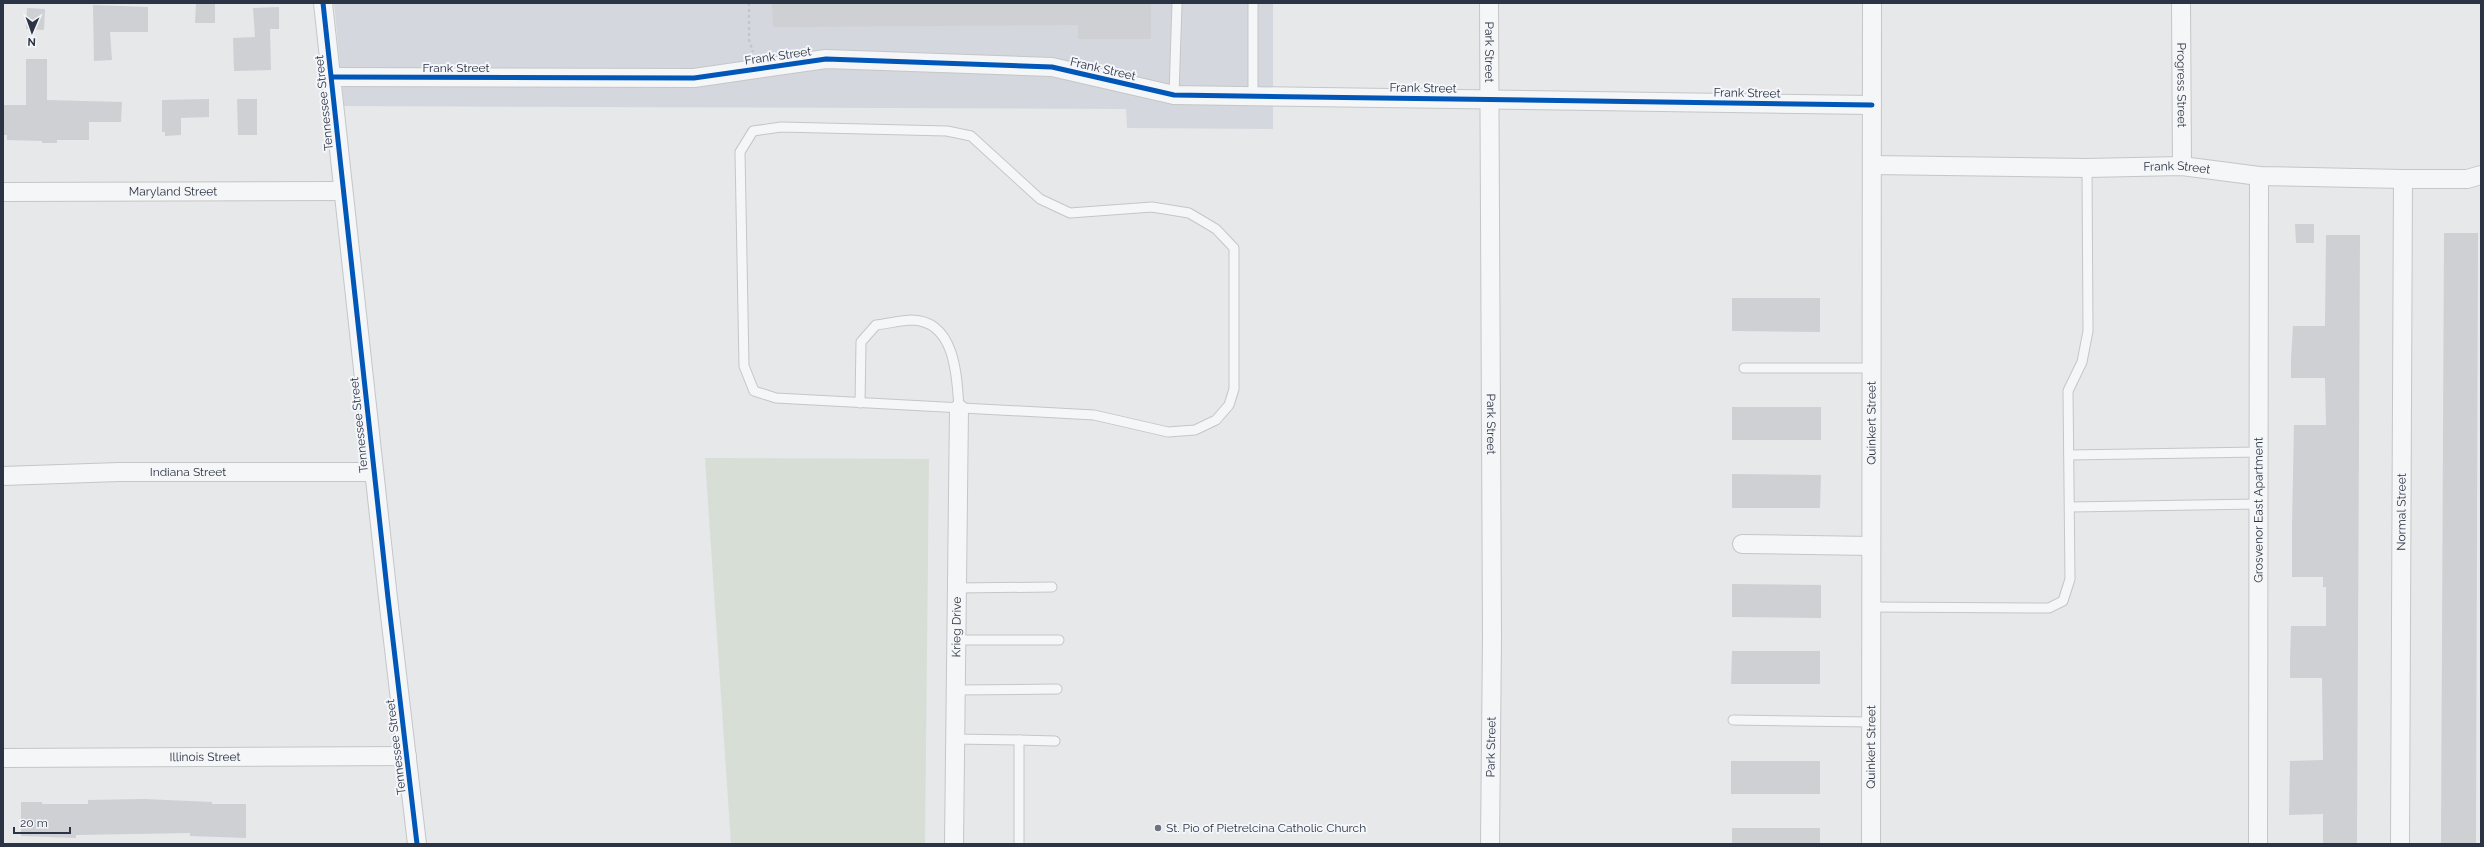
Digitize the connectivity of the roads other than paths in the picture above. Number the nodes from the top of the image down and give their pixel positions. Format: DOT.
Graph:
graph roads {
  1 [pos="323,3"];
  2 [pos="1177,3"];
  3 [pos="1253,3"];
  4 [pos="1489,3"];
  5 [pos="1872,3"];
  6 [pos="2181,3"];
  7 [pos="332,77"];
  8 [pos="1174,95"];
  9 [pos="1253,95"];
  10 [pos="1490,99"];
  11 [pos="1872,105"];
  12 [pos="1873,165"];
  13 [pos="2182,166"];
  14 [pos="2087,168"];
  15 [pos="2481,175"];
  16 [pos="2259,176"];
  17 [pos="2403,179"];
  18 [pos="343,191"];
  19 [pos="3,192"];
  20 [pos="1744,368"];
  21 [pos="1872,368"];
  22 [pos="860,403"];
  23 [pos="959,409"];
  24 [pos="2259,452"];
  25 [pos="2070,455"];
  26 [pos="374,472"];
  27 [pos="3,476"];
  28 [pos="2258,504"];
  29 [pos="2070,507"];
  30 [pos="1742,544"];
  31 [pos="1870,546"];
  32 [pos="957,588"];
  33 [pos="1052,588"];
  34 [pos="1870,607"];
  35 [pos="956,640"];
  36 [pos="1058,640"];
  37 [pos="1057,689"];
  38 [pos="956,690"];
  39 [pos="1733,720"];
  40 [pos="1870,722"];
  41 [pos="955,739"];
  42 [pos="1019,740"];
  43 [pos="1055,741"];
  44 [pos="407,756"];
  45 [pos="3,758"];
  46 [pos="417,844"];
  47 [pos="954,844"];
  48 [pos="1019,844"];
  49 [pos="1490,844"];
  50 [pos="1871,844"];
  51 [pos="2258,844"];
  52 [pos="2400,844"];
  1 -- 7 [label="street, Tennessee Street"];
  2 -- 8 [label="lane"];
  3 -- 9 [label="lane"];
  4 -- 10 [label="street, Park Street"];
  5 -- 11 [label="street, Quinkert Street"];
  6 -- 13 [label="street, Progress Street"];
  7 -- 8 [label="street, Frank Street"];
  7 -- 18 [label="street, Tennessee Street"];
  8 -- 9 [label="street, Frank Street"];
  9 -- 10 [label="street, Frank Street"];
  10 -- 11 [label="street, Frank Street"];
  10 -- 49 [label="street, Park Street"];
  11 -- 12 [label="street, Quinkert Street"];
  12 -- 14 [label="street, Frank Street"];
  12 -- 21 [label="street, Quinkert Street"];
  13 -- 14 [label="street, Frank Street"];
  13 -- 16 [label="street, Frank Street"];
  14 -- 25 [label="lane"];
  15 -- 17 [label="street, Frank Street"];
  16 -- 17 [label="street, Frank Street"];
  16 -- 24 [label="street, Grosvenor East Apartment"];
  17 -- 52 [label="street, Normal Street"];
  18 -- 19 [label="street, Maryland Street"];
  18 -- 26 [label="street, Tennessee Street"];
  20 -- 21 [label="lane"];
  21 -- 31 [label="street, Quinkert Street"];
  22 -- 23 [label="lane"];
  22 -- 23 [label="lane"];
  22 -- 23 [label="lane"];
  23 -- 32 [label="street, Krieg Drive"];
  24 -- 25 [label="lane"];
  24 -- 28 [label="street, Grosvenor East Apartment"];
  25 -- 29 [label="lane"];
  26 -- 27 [label="street, Indiana Street"];
  26 -- 44 [label="street, Tennessee Street"];
  28 -- 29 [label="lane"];
  28 -- 51 [label="street, Grosvenor East Apartment"];
  29 -- 34 [label="lane"];
  30 -- 31 [label="street"];
  31 -- 34 [label="street, Quinkert Street"];
  32 -- 33 [label="lane"];
  32 -- 35 [label="street, Krieg Drive"];
  34 -- 40 [label="street, Quinkert Street"];
  35 -- 36 [label="lane"];
  35 -- 38 [label="street, Krieg Drive"];
  37 -- 38 [label="lane"];
  38 -- 41 [label="street, Krieg Drive"];
  39 -- 40 [label="lane"];
  40 -- 50 [label="street, Quinkert Street"];
  41 -- 42 [label="lane"];
  41 -- 47 [label="street, Krieg Drive"];
  42 -- 43 [label="lane"];
  42 -- 48 [label="lane"];
  44 -- 45 [label="street, Illinois Street"];
  44 -- 46 [label="street, Tennessee Street"];
}
